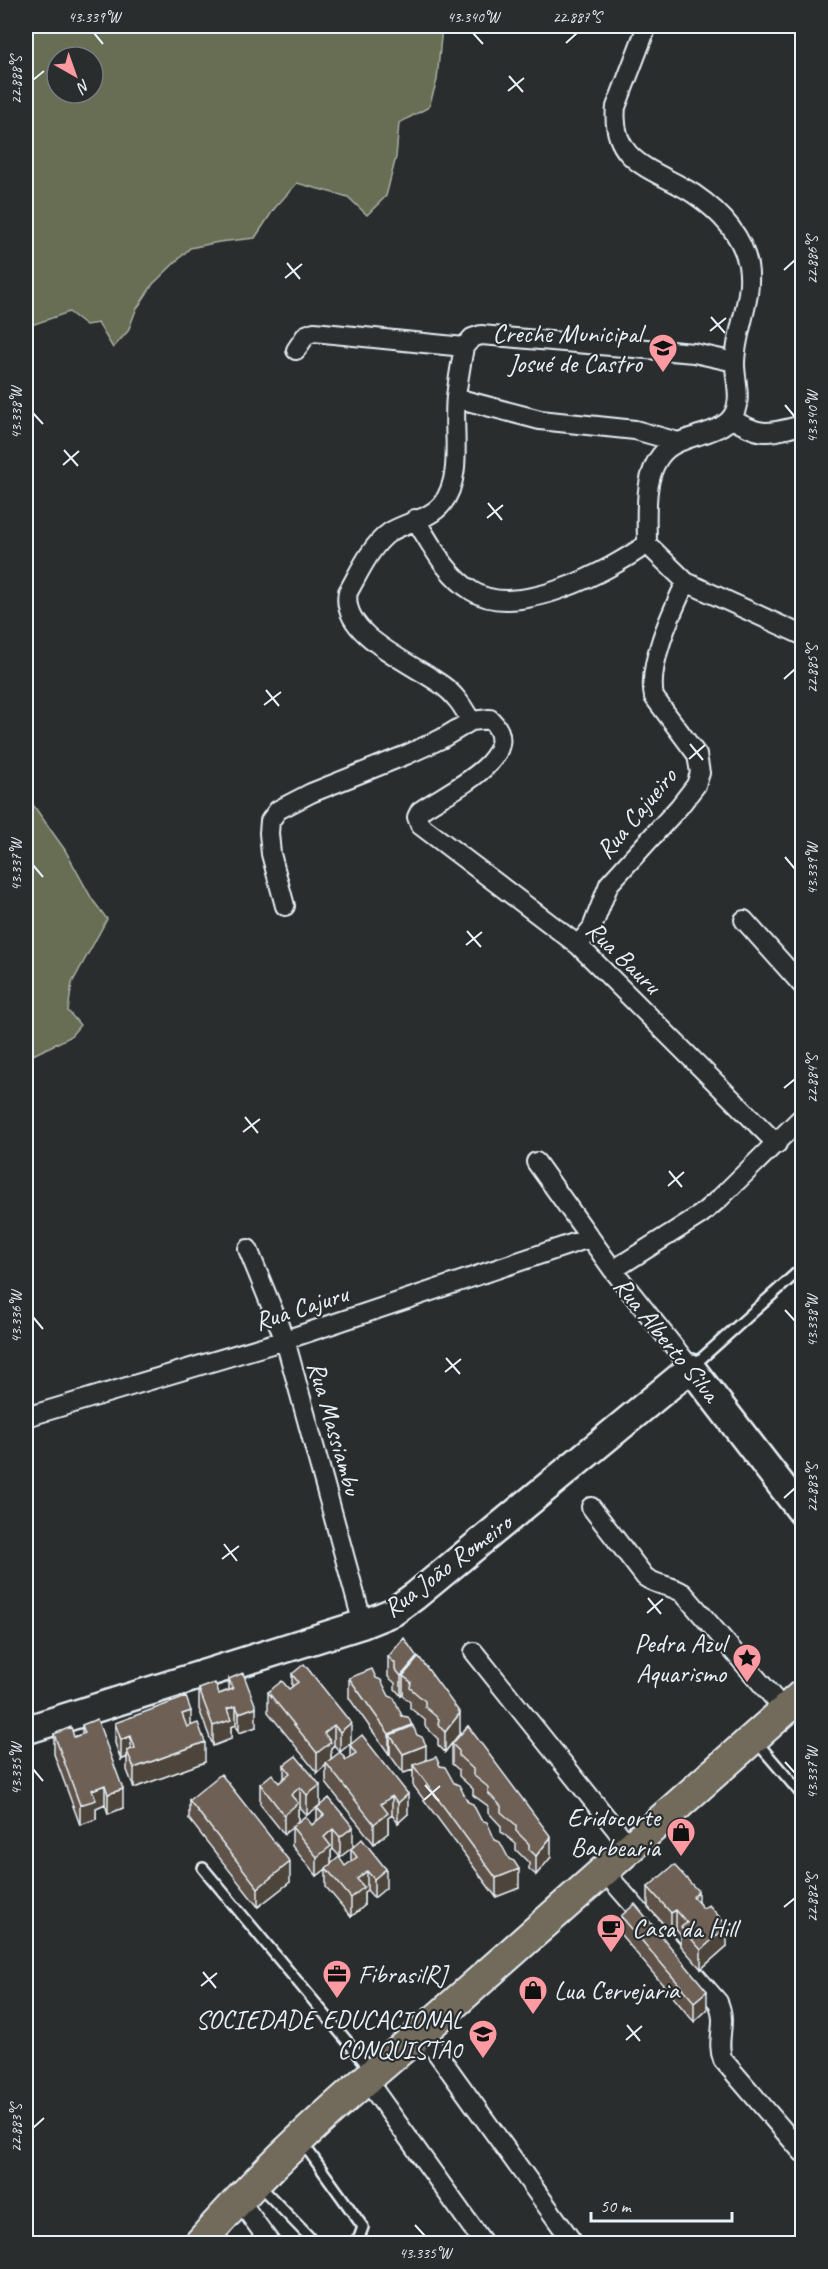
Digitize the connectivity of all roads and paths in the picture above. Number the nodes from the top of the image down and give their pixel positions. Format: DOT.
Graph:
graph roads {
  1 [pos="647,26"];
  2 [pos="464,347"];
  3 [pos="296,350"];
  4 [pos="735,363"];
  5 [pos="456,398"];
  6 [pos="731,418"];
  7 [pos="802,425"];
  8 [pos="678,442"];
  9 [pos="415,519"];
  10 [pos="646,544"];
  11 [pos="686,582"];
  12 [pos="802,635"];
  13 [pos="471,721"];
  14 [pos="285,906"];
  15 [pos="744,920"];
  16 [pos="578,945"];
  17 [pos="802,985"];
  18 [pos="802,1117"];
  19 [pos="777,1144"];
  20 [pos="536,1162"];
  21 [pos="589,1238"];
  22 [pos="248,1249"];
  23 [pos="802,1268"];
  24 [pos="613,1270"];
  25 [pos="285,1340"];
  26 [pos="691,1368"];
  27 [pos="26,1417"];
  28 [pos="591,1508"];
  29 [pos="802,1512"];
  30 [pos="363,1624"];
  31 [pos="474,1652"];
  32 [pos="794,1703"];
  33 [pos="26,1730"];
  34 [pos="754,1738"];
  35 [pos="802,1795"];
  36 [pos="630,1847"];
  37 [pos="203,1868"];
  38 [pos="603,1870"];
  39 [pos="422,2032"];
  40 [pos="369,2076"];
  41 [pos="300,2140"];
  42 [pos="802,2152"];
  43 [pos="247,2190"];
  44 [pos="199,2244"];
  45 [pos="271,2244"];
  46 [pos="316,2244"];
  47 [pos="352,2244"];
  48 [pos="484,2244"];
  49 [pos="574,2244"];
  1 -- 4 [label="street"];
  2 -- 3 [label="street"];
  2 -- 4 [label="street"];
  2 -- 5 [label="street"];
  4 -- 6 [label="street"];
  5 -- 8 [label="street"];
  5 -- 9 [label="street"];
  6 -- 7 [label="street"];
  6 -- 8 [label="street"];
  8 -- 10 [label="street"];
  9 -- 10 [label="street"];
  9 -- 13 [label="street"];
  10 -- 11 [label="street"];
  11 -- 12 [label="street"];
  11 -- 16 [label="street, Rua Cajueiro"];
  13 -- 14 [label="street"];
  13 -- 16 [label="street, Rua Bauru"];
  15 -- 17 [label="street"];
  16 -- 19 [label="street, Rua Bauru"];
  18 -- 19 [label="street"];
  19 -- 24 [label="street"];
  20 -- 21 [label="street, Rua Alberto Silva"];
  21 -- 24 [label="street, Rua Alberto Silva"];
  21 -- 25 [label="street, Rua Cajuru"];
  22 -- 25 [label="street, Rua Massiambu"];
  23 -- 26 [label="lane"];
  24 -- 26 [label="street, Rua Alberto Silva"];
  25 -- 27 [label="street, Rua Cajuru"];
  25 -- 30 [label="street, Rua Massiambu"];
  26 -- 29 [label="street, Rua Alberto Silva"];
  26 -- 30 [label="street, Rua João Romeiro"];
  28 -- 32 [label="street"];
  30 -- 33 [label="street, Rua João Romeiro"];
  31 -- 36 [label="street"];
  32 -- 34 [label="main road"];
  34 -- 35 [label="lane"];
  34 -- 36 [label="main road"];
  36 -- 38 [label="main road"];
  37 -- 40 [label="lane"];
  38 -- 39 [label="main road"];
  38 -- 42 [label="street"];
  39 -- 40 [label="main road"];
  39 -- 49 [label="street"];
  40 -- 41 [label="main road"];
  40 -- 48 [label="street"];
  41 -- 43 [label="main road"];
  41 -- 47 [label="lane"];
  43 -- 44 [label="main road"];
  43 -- 45 [label="street"];
  43 -- 46 [label="lane"];
}
